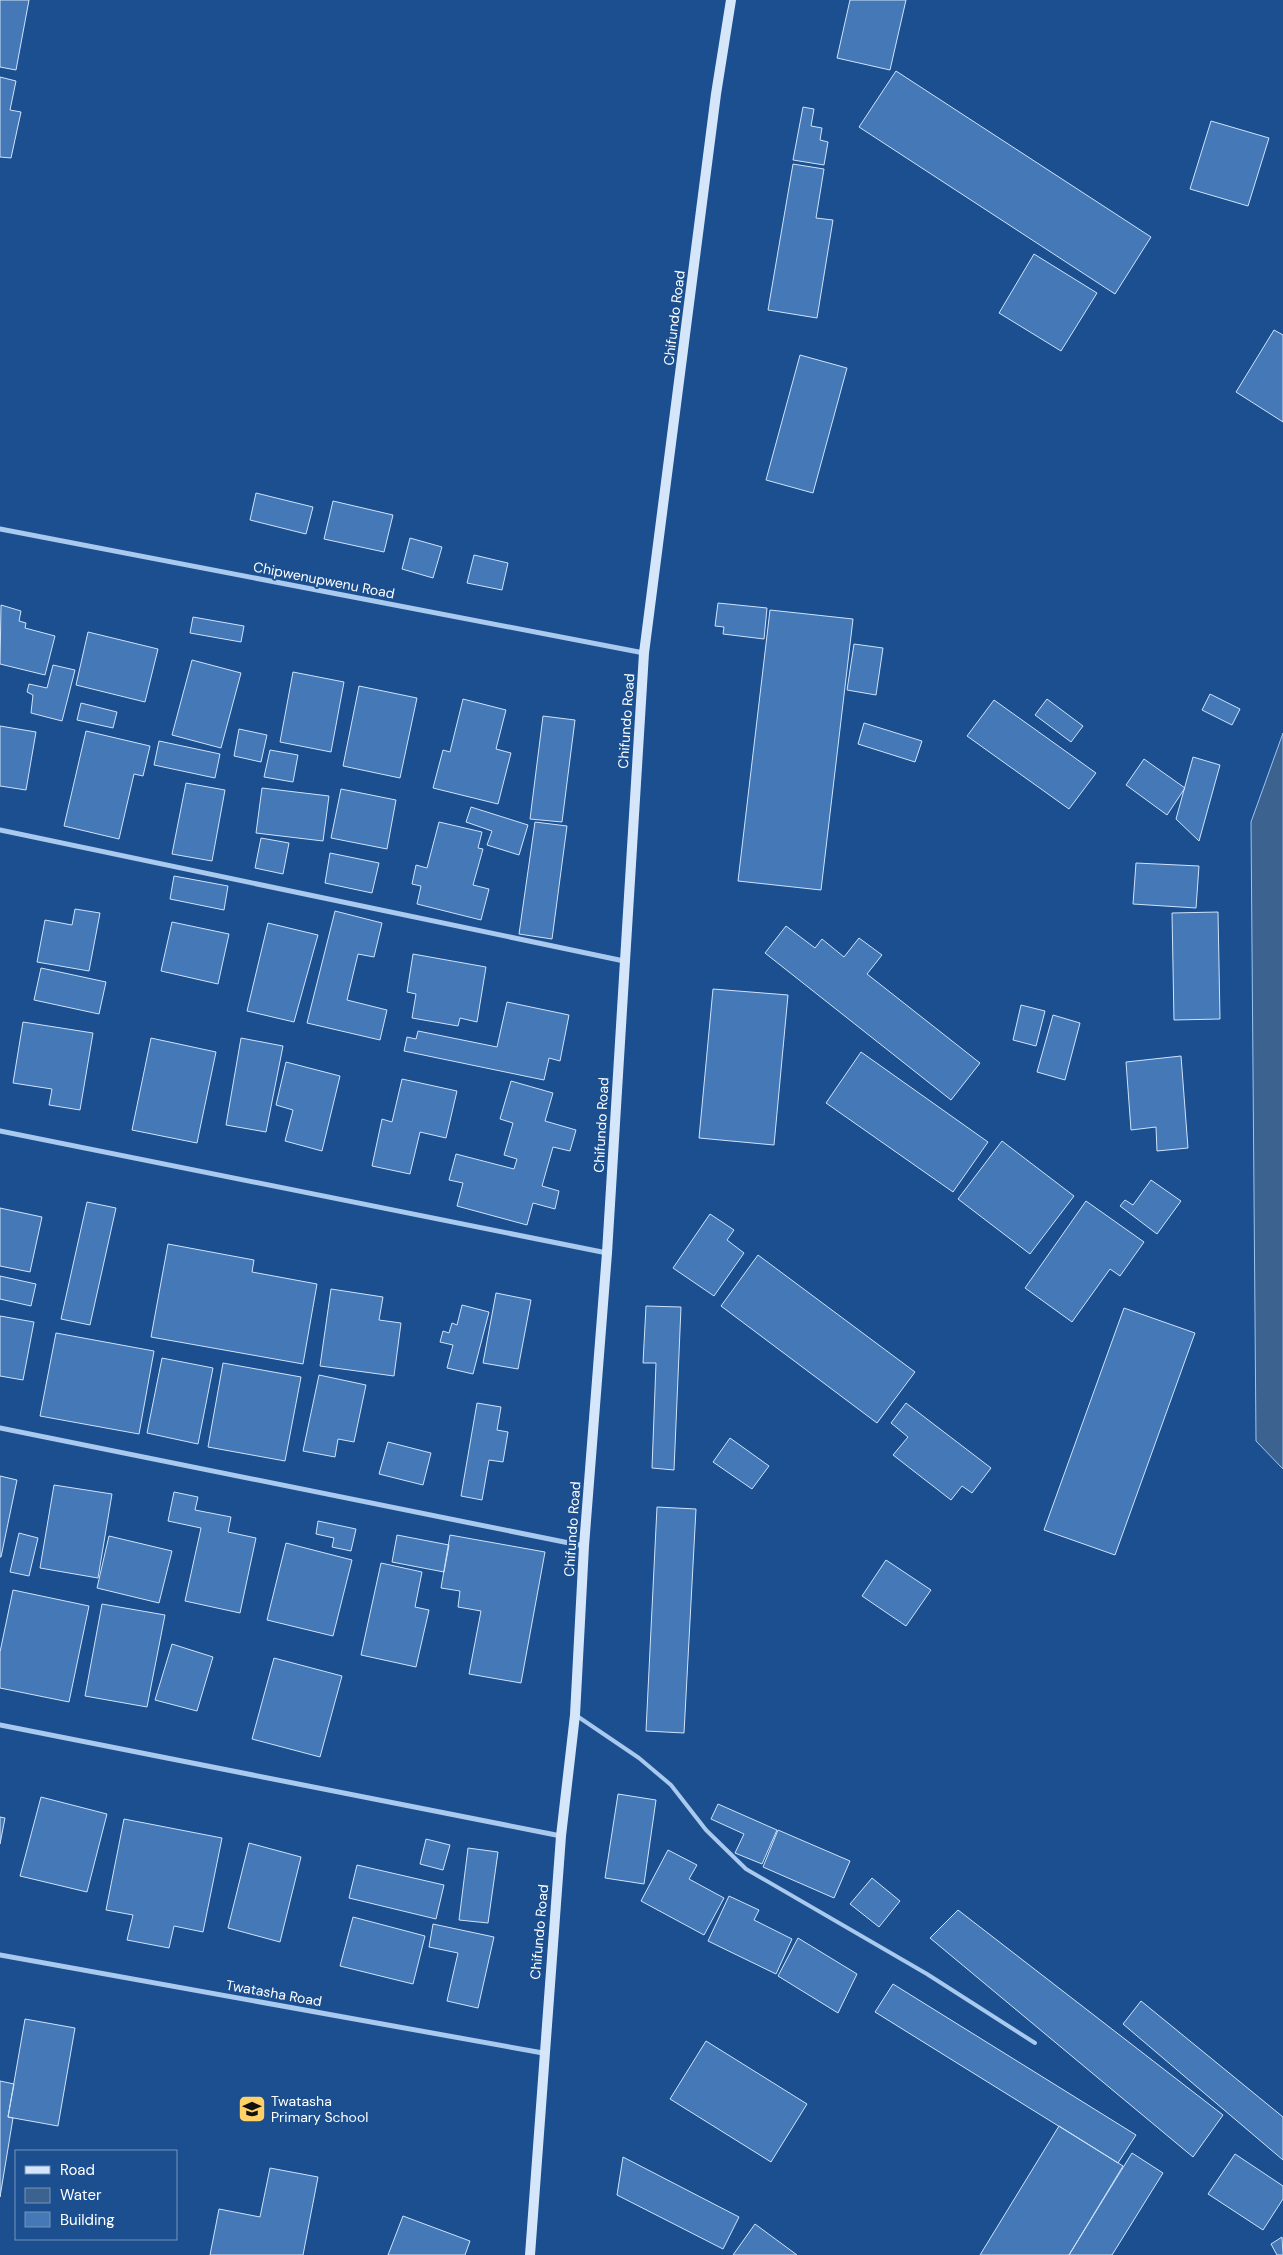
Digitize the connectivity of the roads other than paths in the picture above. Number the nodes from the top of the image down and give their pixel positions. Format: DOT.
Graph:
graph roads {
  1 [pos="731,0"];
  2 [pos="0,529"];
  3 [pos="644,653"];
  4 [pos="0,830"];
  5 [pos="624,961"];
  6 [pos="0,1131"];
  7 [pos="607,1253"];
  8 [pos="0,1428"];
  9 [pos="584,1546"];
  10 [pos="575,1715"];
  11 [pos="0,1725"];
  12 [pos="561,1836"];
  13 [pos="0,1955"];
  14 [pos="1034,2043"];
  15 [pos="543,2053"];
  16 [pos="530,2255"];
  1 -- 3 [label="street, Chifundo Road"];
  2 -- 3 [label="street, Chipwenupwenu Road"];
  3 -- 5 [label="street, Chifundo Road"];
  4 -- 5 [label="street"];
  5 -- 7 [label="street, Chifundo Road"];
  6 -- 7 [label="street"];
  7 -- 9 [label="street, Chifundo Road"];
  8 -- 9 [label="street"];
  9 -- 10 [label="street, Chifundo Road"];
  10 -- 12 [label="street, Chifundo Road"];
  10 -- 14 [label="lane"];
  11 -- 12 [label="street"];
  12 -- 15 [label="street, Chifundo Road"];
  13 -- 15 [label="street, Twatasha Road"];
  15 -- 16 [label="street, Chifundo Road"];
}
